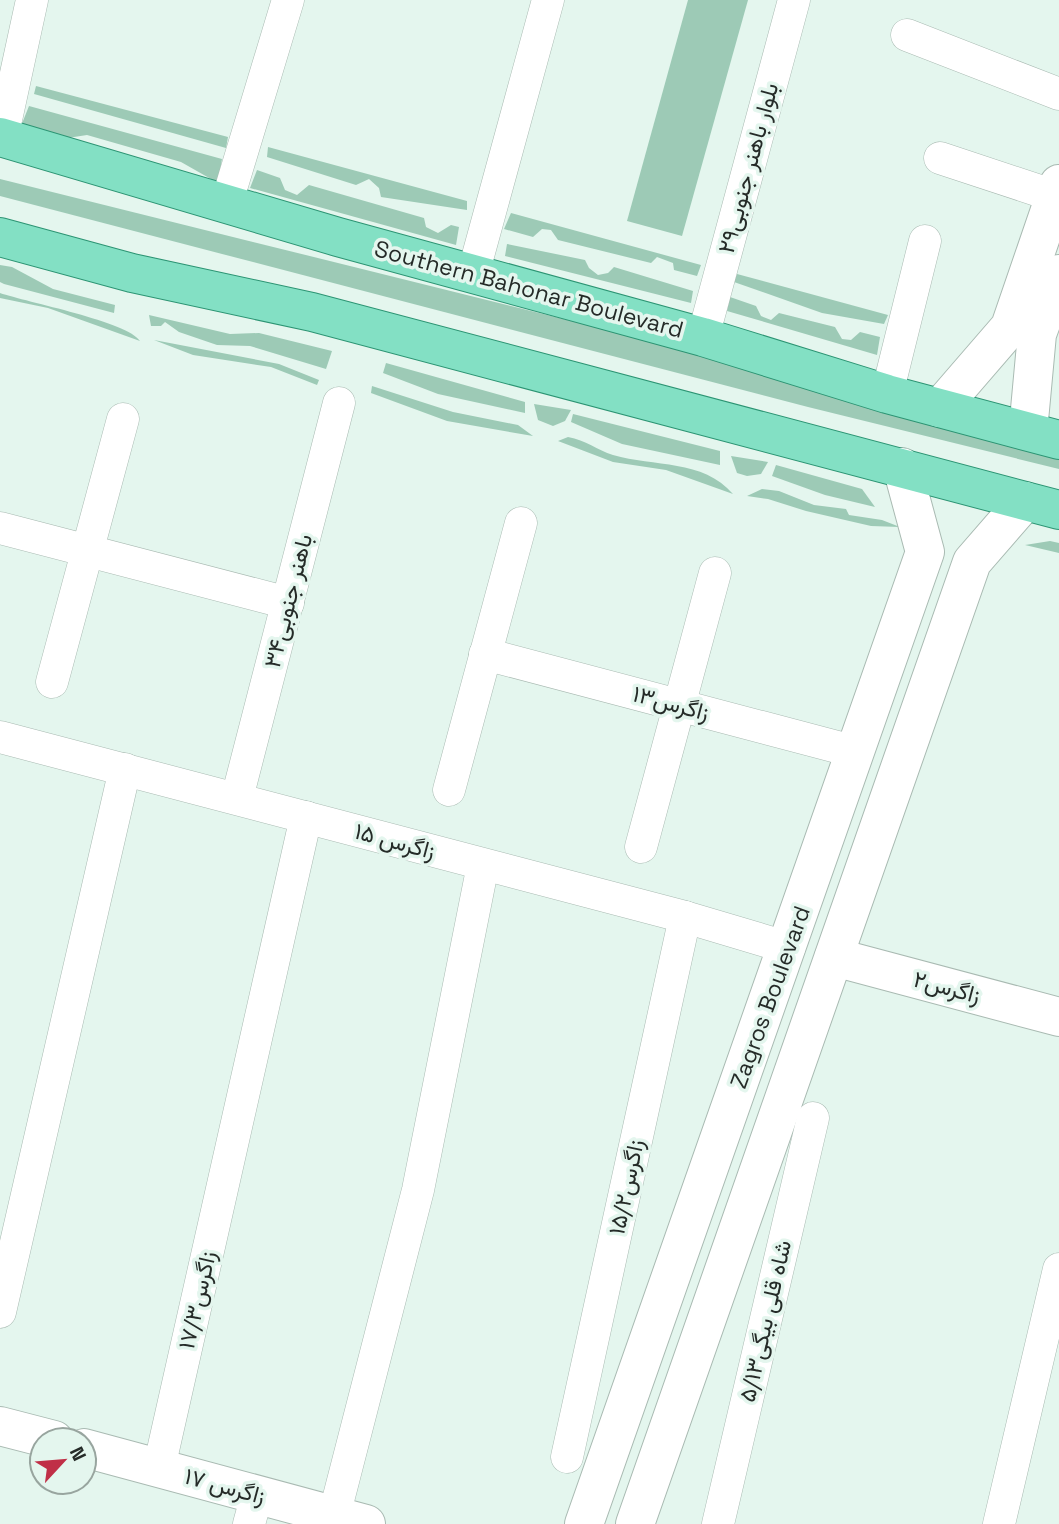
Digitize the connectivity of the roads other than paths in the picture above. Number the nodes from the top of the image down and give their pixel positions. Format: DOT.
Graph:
graph roads {
  1 [pos="32,0"];
  2 [pos="288,0"];
  3 [pos="548,0"];
  4 [pos="794,0"];
  5 [pos="907,35"];
  6 [pos="1059,94"];
  7 [pos="1,146"];
  8 [pos="940,158"];
  9 [pos="1057,190"];
  10 [pos="226,205"];
  11 [pos="0,214"];
  12 [pos="0,237"];
  13 [pos="925,241"];
  14 [pos="473,274"];
  15 [pos="1059,274"];
  16 [pos="541,292"];
  17 [pos="1035,334"];
  18 [pos="703,337"];
  19 [pos="524,368"];
  20 [pos="887,394"];
  21 [pos="339,403"];
  22 [pos="940,408"];
  23 [pos="123,419"];
  24 [pos="1044,436"];
  25 [pos="902,467"];
  26 [pos="1042,505"];
  27 [pos="521,523"];
  28 [pos="0,528"];
  29 [pos="88,551"];
  30 [pos="925,552"];
  31 [pos="972,562"];
  32 [pos="715,573"];
  33 [pos="288,603"];
  34 [pos="485,654"];
  35 [pos="52,682"];
  36 [pos="679,705"];
  37 [pos="0,737"];
  38 [pos="856,752"];
  39 [pos="125,769"];
  40 [pos="449,790"];
  41 [pos="237,798"];
  42 [pos="306,817"];
  43 [pos="641,847"];
  44 [pos="483,865"];
  45 [pos="685,916"];
  46 [pos="789,948"];
  47 [pos="834,957"];
  48 [pos="1059,1017"];
  49 [pos="813,1118"];
  50 [pos="680,1250"];
  51 [pos="725,1267"];
  52 [pos="1059,1269"];
  53 [pos="0,1312"];
  54 [pos="0,1426"];
  55 [pos="28,1433"];
  56 [pos="98,1452"];
  57 [pos="567,1457"];
  58 [pos="159,1468"];
  59 [pos="253,1509"];
  60 [pos="350,1520"];
  61 [pos="584,1524"];
  62 [pos="635,1524"];
  63 [pos="718,1524"];
  64 [pos="999,1524"];
  1 -- 7 [label="street"];
  2 -- 10 [label="street"];
  3 -- 14 [label="street"];
  4 -- 18 [label="street, بلوار باهنر جنوبی۲۹"];
  5 -- 6 [label="street"];
  7 -- 10 [label="main road, Southern Bahonar Boulevard"];
  7 -- 16 [label="main road"];
  8 -- 9 [label="street"];
  9 -- 17 [label="main road"];
  10 -- 14 [label="main road, Southern Bahonar Boulevard"];
  11 -- 19 [label="main road"];
  12 -- 19 [label="main road"];
  13 -- 20 [label="street"];
  14 -- 16 [label="main road, Southern Bahonar Boulevard"];
  15 -- 17 [label="main road"];
  16 -- 18 [label="main road, Southern Bahonar Boulevard"];
  17 -- 22 [label="main road"];
  17 -- 24 [label="main road"];
  18 -- 20 [label="main road, Southern Bahonar Boulevard"];
  19 -- 25 [label="main road"];
  20 -- 22 [label="main road, Southern Bahonar Boulevard"];
  21 -- 33 [label="street, باهنر جنوبی۳۴"];
  22 -- 24 [label="main road, Southern Bahonar Boulevard"];
  23 -- 29 [label="street"];
  25 -- 26 [label="main road"];
  25 -- 30 [label="main road"];
  26 -- 31 [label="main road, Zagros Boulevard"];
  27 -- 34 [label="street"];
  28 -- 29 [label="street"];
  29 -- 33 [label="street"];
  29 -- 35 [label="street"];
  30 -- 31 [label="main road"];
  30 -- 38 [label="main road, Zagros Boulevard"];
  31 -- 47 [label="main road, Zagros Boulevard"];
  32 -- 36 [label="street"];
  33 -- 41 [label="street, باهنر جنوبی۳۴"];
  34 -- 36 [label="street, زاگرس۱۳"];
  34 -- 40 [label="street"];
  36 -- 38 [label="street, زاگرس۱۳"];
  36 -- 43 [label="street"];
  37 -- 39 [label="street, زاگرس ۱۵"];
  38 -- 46 [label="main road, Zagros Boulevard"];
  39 -- 41 [label="street, زاگرس ۱۵"];
  39 -- 53 [label="street"];
  41 -- 42 [label="street, زاگرس ۱۵"];
  42 -- 44 [label="street, زاگرس ۱۵"];
  42 -- 58 [label="street, زاگرس۱۷/۳"];
  44 -- 45 [label="street, زاگرس ۱۵"];
  44 -- 60 [label="street"];
  45 -- 46 [label="street, زاگرس ۱۵"];
  45 -- 57 [label="street, زاگرس۱۵/۲"];
  46 -- 50 [label="main road, Zagros Boulevard"];
  47 -- 48 [label="main road, زاگرس۲"];
  47 -- 51 [label="main road, Zagros Boulevard"];
  49 -- 63 [label="street, شاه قلی بیگی۵/۱۳"];
  50 -- 51 [label="main road"];
  50 -- 61 [label="main road, Zagros Boulevard"];
  51 -- 62 [label="main road, Zagros Boulevard"];
  52 -- 64 [label="street"];
  54 -- 55 [label="main road"];
  56 -- 58 [label="main road, زاگرس ۱۷"];
  58 -- 59 [label="main road, زاگرس ۱۷"];
  59 -- 60 [label="main road, زاگرس ۱۷"];
}
